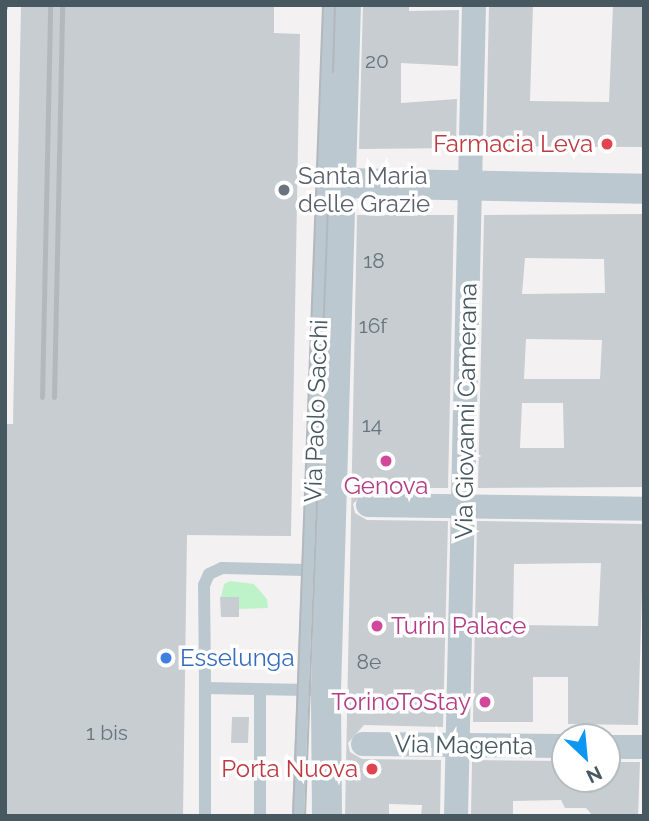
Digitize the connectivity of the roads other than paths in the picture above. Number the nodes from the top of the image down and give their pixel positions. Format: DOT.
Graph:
graph roads {
  1 [pos="329,5"];
  2 [pos="346,5"];
  3 [pos="474,5"];
  4 [pos="333,183"];
  5 [pos="471,186"];
  6 [pos="644,189"];
  7 [pos="350,505"];
  8 [pos="463,508"];
  9 [pos="644,509"];
  10 [pos="306,570"];
  11 [pos="205,688"];
  12 [pos="260,689"];
  13 [pos="314,690"];
  14 [pos="345,743"];
  15 [pos="457,745"];
  16 [pos="551,746"];
  17 [pos="621,747"];
  18 [pos="644,747"];
  19 [pos="205,816"];
  20 [pos="260,816"];
  21 [pos="298,816"];
  22 [pos="327,816"];
  23 [pos="456,816"];
  1 -- 4 [label="lane, Via Paolo Sacchi"];
  2 -- 4 [label="street, Via Paolo Sacchi"];
  3 -- 5 [label="street, Via Giovanni Camerana"];
  4 -- 5 [label="street"];
  4 -- 7 [label="street, Via Paolo Sacchi"];
  4 -- 10 [label="lane, Via Paolo Sacchi"];
  5 -- 6 [label="street"];
  5 -- 8 [label="street, Via Giovanni Camerana"];
  7 -- 8 [label="street"];
  7 -- 13 [label="street, Via Paolo Sacchi"];
  8 -- 9 [label="street"];
  8 -- 15 [label="street, Via Giovanni Camerana"];
  10 -- 11 [label="lane"];
  10 -- 13 [label="lane, Via Paolo Sacchi"];
  11 -- 12 [label="lane"];
  11 -- 19 [label="lane"];
  12 -- 13 [label="lane"];
  12 -- 20 [label="lane"];
  13 -- 14 [label="street, Via Paolo Sacchi"];
  13 -- 21 [label="lane, Via Paolo Sacchi"];
  14 -- 15 [label="street, Via Magenta"];
  14 -- 22 [label="street, Via Paolo Sacchi"];
  15 -- 16 [label="street, Via Magenta"];
  15 -- 23 [label="street, Via Giovanni Camerana"];
  17 -- 18 [label="street"];
}
